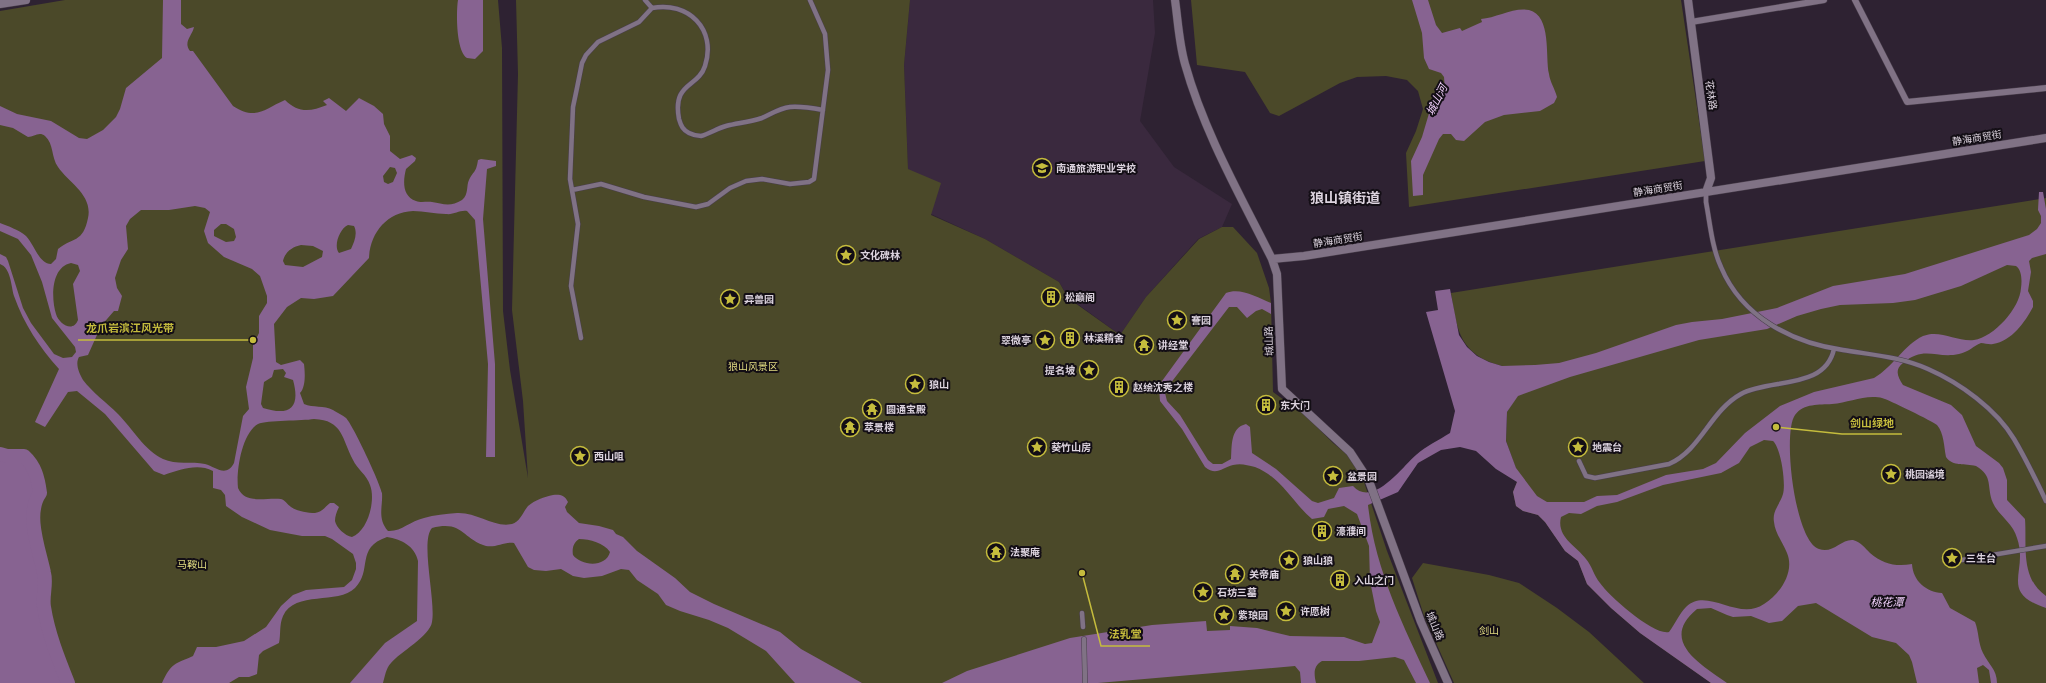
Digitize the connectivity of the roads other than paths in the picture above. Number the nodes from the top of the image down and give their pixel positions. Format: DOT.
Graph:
graph roads {
  1 [pos="26,0"];
  2 [pos="646,0"];
  3 [pos="810,0"];
  4 [pos="1175,0"];
  5 [pos="1688,0"];
  6 [pos="1824,0"];
  7 [pos="1855,0"];
  8 [pos="0,4"];
  9 [pos="652,8"];
  10 [pos="1691,22"];
  11 [pos="2046,88"];
  12 [pos="823,110"];
  13 [pos="2046,138"];
  14 [pos="572,190"];
  15 [pos="1706,192"];
  16 [pos="1272,259"];
  17 [pos="581,338"];
  18 [pos="1834,348"];
  19 [pos="1579,461"];
  20 [pos="2046,501"];
  21 [pos="2046,546"];
  22 [pos="1962,560"];
  23 [pos="1082,613"];
  24 [pos="1083,627"];
  25 [pos="1084,639"];
  26 [pos="1085,682"];
  27 [pos="1448,683"];
  1 -- 8 [label="street"];
  2 -- 9 [label="street"];
  3 -- 12 [label="street"];
  4 -- 16 [label="street, 城山路"];
  5 -- 10 [label="street, 花林路"];
  6 -- 10 [label="street"];
  7 -- 11 [label="street"];
  9 -- 12 [label="street"];
  9 -- 14 [label="street"];
  10 -- 15 [label="street, 花林路"];
  12 -- 14 [label="street"];
  13 -- 15 [label="street, 静海商贸街"];
  14 -- 17 [label="street"];
  15 -- 16 [label="street, 静海商贸街"];
  15 -- 18 [label="street"];
  16 -- 27 [label="street, 城山路"];
  18 -- 19 [label="street"];
  18 -- 20 [label="street"];
  21 -- 22 [label="street"];
  23 -- 24 [label="street"];
  25 -- 26 [label="street"];
}
